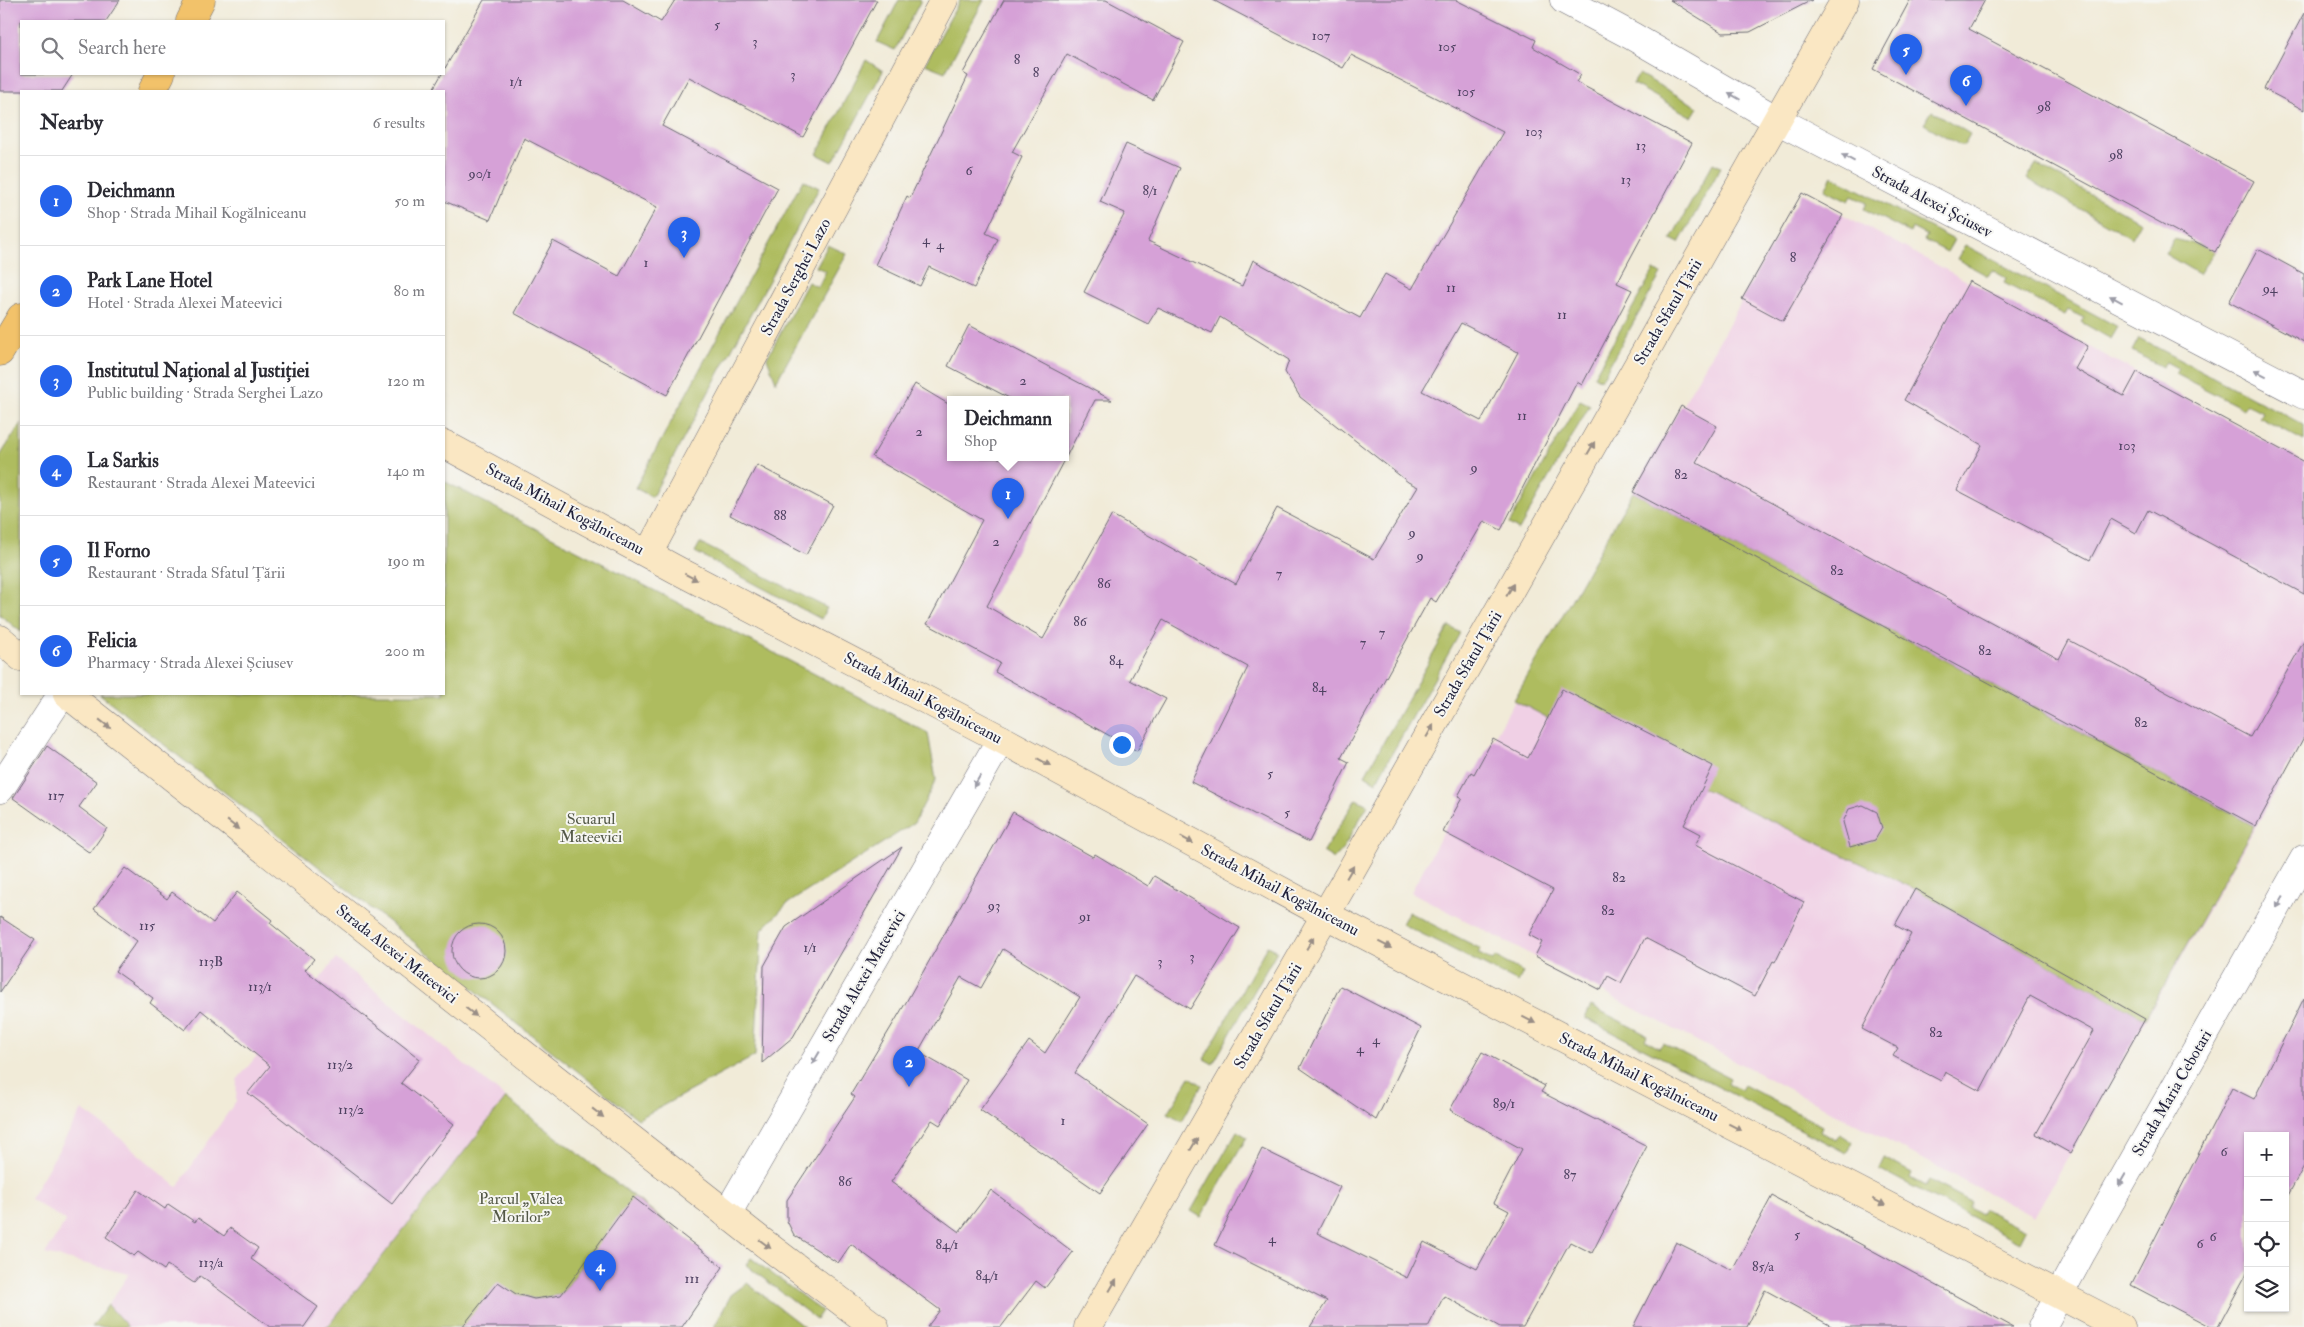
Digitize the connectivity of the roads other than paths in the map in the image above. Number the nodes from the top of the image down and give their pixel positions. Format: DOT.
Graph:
graph roads {
  1 [pos="201,0"];
  2 [pos="944,0"];
  3 [pos="1564,0"];
  4 [pos="1845,0"];
  5 [pos="191,20"];
  6 [pos="160,75"];
  7 [pos="153,90"];
  8 [pos="1777,120"];
  9 [pos="20,319"];
  10 [pos="0,352"];
  11 [pos="2304,395"];
  12 [pos="445,445"];
  13 [pos="648,554"];
  14 [pos="0,639"];
  15 [pos="20,656"];
  16 [pos="61,695"];
  17 [pos="68,695"];
  18 [pos="1001,739"];
  19 [pos="0,789"];
  20 [pos="2304,859"];
  21 [pos="1326,915"];
  22 [pos="727,1214"];
  23 [pos="2059,1296"];
  24 [pos="875,1327"];
  25 [pos="1088,1327"];
  26 [pos="2042,1327"];
  27 [pos="2121,1327"];
  1 -- 5 [label="main road"];
  2 -- 13 [label="main road, Strada Serghei Lazo"];
  8 -- 3 [label="street, Strada Alexei Șciusev, one-way"];
  4 -- 8 [label="main road, Strada Sfatul Țării"];
  6 -- 7 [label="main road"];
  11 -- 8 [label="street, Strada Alexei Șciusev, one-way"];
  21 -- 8 [label="main road, Strada Sfatul Țării, one-way"];
  9 -- 10 [label="main road"];
  12 -- 13 [label="main road, Strada Mihail Kogălniceanu"];
  13 -- 18 [label="main road, Strada Mihail Kogălniceanu, one-way"];
  14 -- 15 [label="main road"];
  16 -- 19 [label="street"];
  17 -- 22 [label="main road, Strada Alexei Mateevici, one-way"];
  18 -- 21 [label="main road, Strada Mihail Kogălniceanu, one-way"];
  18 -- 22 [label="street, Strada Alexei Mateevici, one-way"];
  20 -- 23 [label="street, Strada Maria Cebotari, one-way"];
  21 -- 23 [label="main road, Strada Mihail Kogălniceanu, one-way"];
  25 -- 21 [label="main road, Strada Sfatul Țării, one-way"];
  22 -- 24 [label="main road, Strada Alexei Mateevici, one-way"];
  23 -- 26 [label="street, Strada Maria Cebotari"];
  23 -- 27 [label="main road, Strada Mihail Kogălniceanu"];
}
